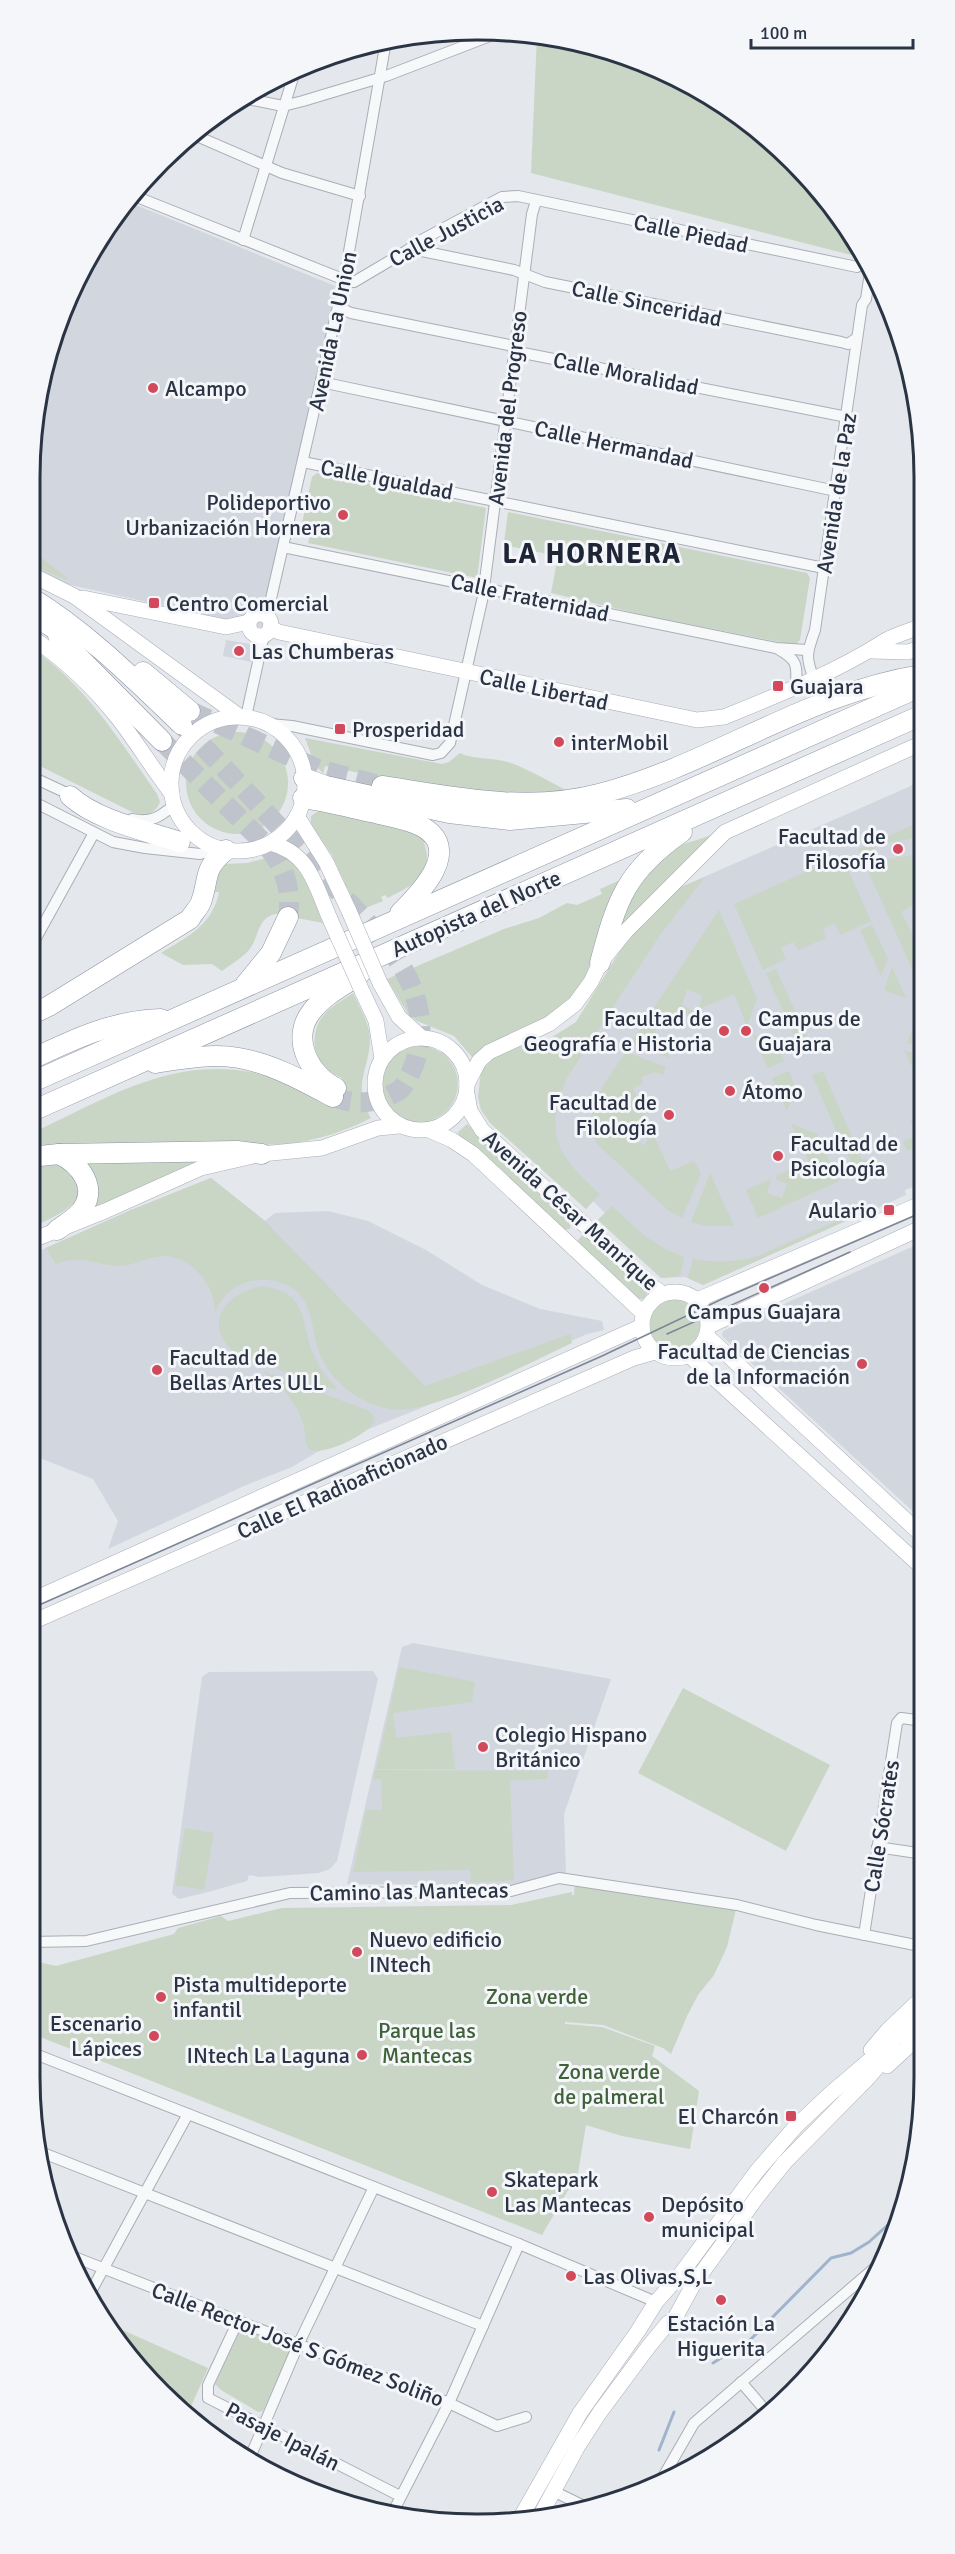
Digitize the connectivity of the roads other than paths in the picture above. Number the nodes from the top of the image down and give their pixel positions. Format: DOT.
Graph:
graph roads {
  1 [pos="479,40"];
  2 [pos="385,50"];
  3 [pos="382,77"];
  4 [pos="291,83"];
  5 [pos="256,101"];
  6 [pos="284,106"];
  7 [pos="202,138"];
  8 [pos="266,166"];
  9 [pos="360,196"];
  10 [pos="518,196"];
  11 [pos="141,199"];
  12 [pos="536,201"];
  13 [pos="444,228"];
  14 [pos="243,240"];
  15 [pos="408,250"];
  16 [pos="438,254"];
  17 [pos="859,265"];
  18 [pos="347,266"];
  19 [pos="862,270"];
  20 [pos="365,274"];
  21 [pos="525,274"];
  22 [pos="349,281"];
  23 [pos="868,283"];
  24 [pos="339,305"];
  25 [pos="862,305"];
  26 [pos="858,338"];
  27 [pos="515,350"];
  28 [pos="321,382"];
  29 [pos="847,417"];
  30 [pos="506,421"];
  31 [pos="303,462"];
  32 [pos="836,491"];
  33 [pos="495,501"];
  34 [pos="284,547"];
  35 [pos="824,568"];
  36 [pos="40,579"];
  37 [pos="484,587"];
  38 [pos="74,596"];
  39 [pos="45,617"];
  40 [pos="268,627"];
  41 [pos="914,629"];
  42 [pos="40,643"];
  43 [pos="776,648"];
  44 [pos="807,650"];
  45 [pos="914,650"];
  46 [pos="872,651"];
  47 [pos="467,673"];
  48 [pos="914,676"];
  49 [pos="814,679"];
  50 [pos="796,687"];
  51 [pos="914,690"];
  52 [pos="243,716"];
  53 [pos="914,719"];
  54 [pos="270,724"];
  55 [pos="177,727"];
  56 [pos="914,747"];
  57 [pos="304,778"];
  58 [pos="40,781"];
  59 [pos="382,786"];
  60 [pos="70,796"];
  61 [pos="173,800"];
  62 [pos="40,805"];
  63 [pos="653,805"];
  64 [pos="300,807"];
  65 [pos="717,807"];
  66 [pos="94,833"];
  67 [pos="180,842"];
  68 [pos="270,843"];
  69 [pos="222,849"];
  70 [pos="213,894"];
  71 [pos="288,917"];
  72 [pos="394,919"];
  73 [pos="40,931"];
  74 [pos="396,948"];
  75 [pos="600,963"];
  76 [pos="242,989"];
  77 [pos="49,1006"];
  78 [pos="40,1011"];
  79 [pos="172,1019"];
  80 [pos="421,1037"];
  81 [pos="40,1055"];
  82 [pos="382,1058"];
  83 [pos="132,1067"];
  84 [pos="40,1078"];
  85 [pos="467,1088"];
  86 [pos="40,1108"];
  87 [pos="399,1126"];
  88 [pos="429,1130"];
  89 [pos="59,1154"];
  90 [pos="262,1154"];
  91 [pos="40,1156"];
  92 [pos="914,1207"];
  93 [pos="57,1230"];
  94 [pos="914,1231"];
  95 [pos="40,1237"];
  96 [pos="663,1294"];
  97 [pos="698,1300"];
  98 [pos="643,1320"];
  99 [pos="708,1331"];
  100 [pos="655,1352"];
  101 [pos="690,1356"];
  102 [pos="871,1490"];
  103 [pos="855,1506"];
  104 [pos="914,1529"];
  105 [pos="914,1560"];
  106 [pos="40,1596"];
  107 [pos="40,1619"];
  108 [pos="914,1720"];
  109 [pos="877,1847"];
  110 [pos="914,1853"];
  111 [pos="864,1935"];
  112 [pos="40,1943"];
  113 [pos="914,1945"];
  114 [pos="914,2005"];
  115 [pos="914,2023"];
  116 [pos="904,2033"];
  117 [pos="914,2041"];
  118 [pos="40,2056"];
  119 [pos="830,2094"];
  120 [pos="188,2114"];
  121 [pos="830,2116"];
  122 [pos="48,2155"];
  123 [pos="374,2187"];
  124 [pos="146,2194"];
  125 [pos="519,2244"];
  126 [pos="81,2260"];
  127 [pos="104,2268"];
  128 [pos="336,2268"];
  129 [pos="94,2286"];
  130 [pos="861,2286"];
  131 [pos="657,2302"];
  132 [pos="680,2309"];
  133 [pos="238,2321"];
  134 [pos="668,2323"];
  135 [pos="483,2326"];
  136 [pos="298,2345"];
  137 [pos="741,2382"];
  138 [pos="449,2403"];
  139 [pos="763,2407"];
  140 [pos="526,2417"];
  141 [pos="264,2426"];
  142 [pos="253,2451"];
  143 [pos="667,2470"];
  144 [pos="553,2491"];
  145 [pos="400,2496"];
  146 [pos="576,2502"];
  147 [pos="396,2506"];
  148 [pos="544,2508"];
  149 [pos="524,2511"];
  1 -- 3 [label="street"];
  2 -- 3 [label="street, Avenida La Union"];
  3 -- 6 [label="street"];
  3 -- 9 [label="street, Avenida La Union"];
  4 -- 6 [label="street"];
  5 -- 6 [label="street"];
  6 -- 8 [label="street"];
  7 -- 8 [label="street"];
  8 -- 9 [label="street"];
  8 -- 14 [label="street"];
  9 -- 18 [label="street, Avenida La Union"];
  10 -- 12 [label="street, Calle Piedad"];
  10 -- 13 [label="street, Calle Justicia"];
  11 -- 14 [label="street"];
  12 -- 17 [label="street, Calle Piedad"];
  12 -- 21 [label="street, Avenida del Progreso"];
  13 -- 15 [label="street, Calle Justicia"];
  13 -- 16 [label="street"];
  14 -- 22 [label="street"];
  15 -- 16 [label="street, Calle Sinceridad"];
  15 -- 20 [label="street, Calle Justicia"];
  16 -- 21 [label="street, Calle Sinceridad"];
  18 -- 20 [label="street"];
  18 -- 22 [label="street, Avenida La Union"];
  19 -- 25 [label="street, Avenida de la Paz"];
  20 -- 22 [label="street, Calle Justicia"];
  21 -- 26 [label="street, Calle Sinceridad"];
  21 -- 27 [label="street, Avenida del Progreso"];
  22 -- 24 [label="street, Avenida La Union"];
  23 -- 25 [label="street, Avenida de la Paz"];
  24 -- 27 [label="street, Calle Moralidad"];
  24 -- 28 [label="street, Avenida La Union"];
  25 -- 26 [label="street, Avenida de la Paz"];
  26 -- 29 [label="street, Avenida de la Paz"];
  27 -- 29 [label="street, Calle Moralidad"];
  27 -- 30 [label="street, Avenida del Progreso"];
  28 -- 30 [label="street, Calle Hermandad"];
  28 -- 31 [label="street, Avenida La Union"];
  29 -- 32 [label="street, Avenida de la Paz"];
  30 -- 32 [label="street, Calle Hermandad"];
  30 -- 33 [label="street, Avenida del Progreso"];
  31 -- 33 [label="street, Calle Igualdad"];
  31 -- 34 [label="street, Avenida La Union"];
  32 -- 35 [label="street, Avenida de la Paz"];
  33 -- 35 [label="street, Calle Igualdad"];
  33 -- 37 [label="street, Avenida del Progreso"];
  34 -- 37 [label="street, Calle Fraternidad"];
  34 -- 40 [label="street, Avenida La Union"];
  35 -- 44 [label="street, Avenida de la Paz"];
  36 -- 38 [label="street"];
  37 -- 43 [label="street, Calle Fraternidad"];
  37 -- 47 [label="street, Avenida del Progreso"];
  38 -- 40 [label="street"];
  38 -- 52 [label="street"];
  39 -- 55 [label="highway"];
  40 -- 47 [label="street, Calle Libertad"];
  40 -- 52 [label="street, Avenida La Union"];
  41 -- 46 [label="street, Calle Libertad"];
  42 -- 61 [label="street"];
  43 -- 44 [label="street, Calle Fraternidad"];
  43 -- 50 [label="street"];
  44 -- 49 [label="street"];
  45 -- 46 [label="street"];
  46 -- 49 [label="street, Calle Libertad"];
  47 -- 50 [label="street, Calle Libertad"];
  47 -- 54 [label="street, Avenida del Progreso"];
  48 -- 59 [label="highway"];
  49 -- 50 [label="street, Calle Libertad"];
  51 -- 63 [label="highway, Autopista del Norte"];
  52 -- 54 [label="street"];
  52 -- 61 [label="street"];
  53 -- 65 [label="highway, Autopista del Norte"];
  54 -- 57 [label="street"];
  56 -- 75 [label="street"];
  57 -- 63 [label="highway"];
  57 -- 64 [label="street"];
  58 -- 60 [label="street"];
  60 -- 61 [label="street"];
  60 -- 67 [label="highway"];
  61 -- 69 [label="street"];
  62 -- 66 [label="street"];
  63 -- 72 [label="highway, Autopista del Norte"];
  64 -- 68 [label="street"];
  64 -- 72 [label="highway"];
  64 -- 80 [label="street, bridge"];
  65 -- 74 [label="highway, Autopista del Norte"];
  65 -- 75 [label="highway"];
  66 -- 69 [label="street"];
  66 -- 73 [label="street"];
  68 -- 69 [label="street"];
  68 -- 82 [label="street, bridge"];
  69 -- 77 [label="highway"];
  70 -- 77 [label="highway"];
  71 -- 76 [label="highway"];
  72 -- 76 [label="highway, Autopista del Norte"];
  74 -- 83 [label="highway, Autopista del Norte"];
  74 -- 83 [label="highway"];
  75 -- 85 [label="street"];
  76 -- 79 [label="highway, Autopista del Norte"];
  77 -- 78 [label="highway"];
  79 -- 81 [label="highway"];
  79 -- 84 [label="highway, Autopista del Norte"];
  80 -- 82 [label="street"];
  80 -- 85 [label="street"];
  82 -- 87 [label="street"];
  83 -- 86 [label="highway, Autopista del Norte"];
  85 -- 88 [label="street"];
  85 -- 96 [label="street, Avenida César Manrique"];
  87 -- 88 [label="street"];
  87 -- 90 [label="street"];
  88 -- 98 [label="street, Avenida César Manrique"];
  89 -- 90 [label="highway"];
  89 -- 91 [label="highway"];
  89 -- 93 [label="highway"];
  90 -- 93 [label="street"];
  92 -- 97 [label="street"];
  93 -- 95 [label="street"];
  94 -- 99 [label="street"];
  96 -- 97 [label="street"];
  96 -- 98 [label="street"];
  97 -- 99 [label="street"];
  98 -- 100 [label="street"];
  98 -- 106 [label="street, Calle El Radioaficionado"];
  99 -- 101 [label="street"];
  99 -- 102 [label="street"];
  100 -- 101 [label="street"];
  100 -- 107 [label="street, Calle El Radioaficionado"];
  101 -- 103 [label="street"];
  102 -- 103 [label="street"];
  102 -- 104 [label="street"];
  103 -- 105 [label="street"];
  108 -- 109 [label="street, Calle Sócrates"];
  109 -- 110 [label="street"];
  109 -- 111 [label="street, Calle Sócrates"];
  111 -- 112 [label="street, Camino las Mantecas"];
  111 -- 113 [label="street, Camino las Mantecas"];
  114 -- 119 [label="street"];
  115 -- 116 [label="street"];
  116 -- 119 [label="street"];
  116 -- 121 [label="street"];
  117 -- 121 [label="street"];
  118 -- 120 [label="street"];
  119 -- 131 [label="street"];
  120 -- 123 [label="street"];
  120 -- 124 [label="street"];
  121 -- 132 [label="street"];
  122 -- 124 [label="street"];
  123 -- 125 [label="street"];
  123 -- 128 [label="street"];
  124 -- 127 [label="street"];
  124 -- 128 [label="street"];
  125 -- 131 [label="street"];
  125 -- 135 [label="street"];
  126 -- 127 [label="street, Calle Rector José S Gómez Soliño"];
  127 -- 129 [label="street"];
  127 -- 133 [label="street, Calle Rector José S Gómez Soliño"];
  128 -- 135 [label="street"];
  128 -- 136 [label="street"];
  130 -- 137 [label="street"];
  131 -- 132 [label="street"];
  131 -- 134 [label="street"];
  131 -- 149 [label="street"];
  132 -- 134 [label="street"];
  133 -- 136 [label="street, Calle Rector José S Gómez Soliño"];
  133 -- 141 [label="street, Pasaje Ipalán"];
  134 -- 144 [label="street"];
  135 -- 138 [label="street"];
  136 -- 138 [label="street, Calle Rector José S Gómez Soliño"];
  136 -- 141 [label="street"];
  137 -- 139 [label="street"];
  137 -- 143 [label="street"];
  138 -- 140 [label="street, Calle Rector José S Gómez Soliño"];
  138 -- 145 [label="street"];
  141 -- 142 [label="street"];
  141 -- 145 [label="street, Pasaje Ipalán"];
  144 -- 146 [label="street"];
  144 -- 148 [label="street"];
  145 -- 147 [label="street"];
}
